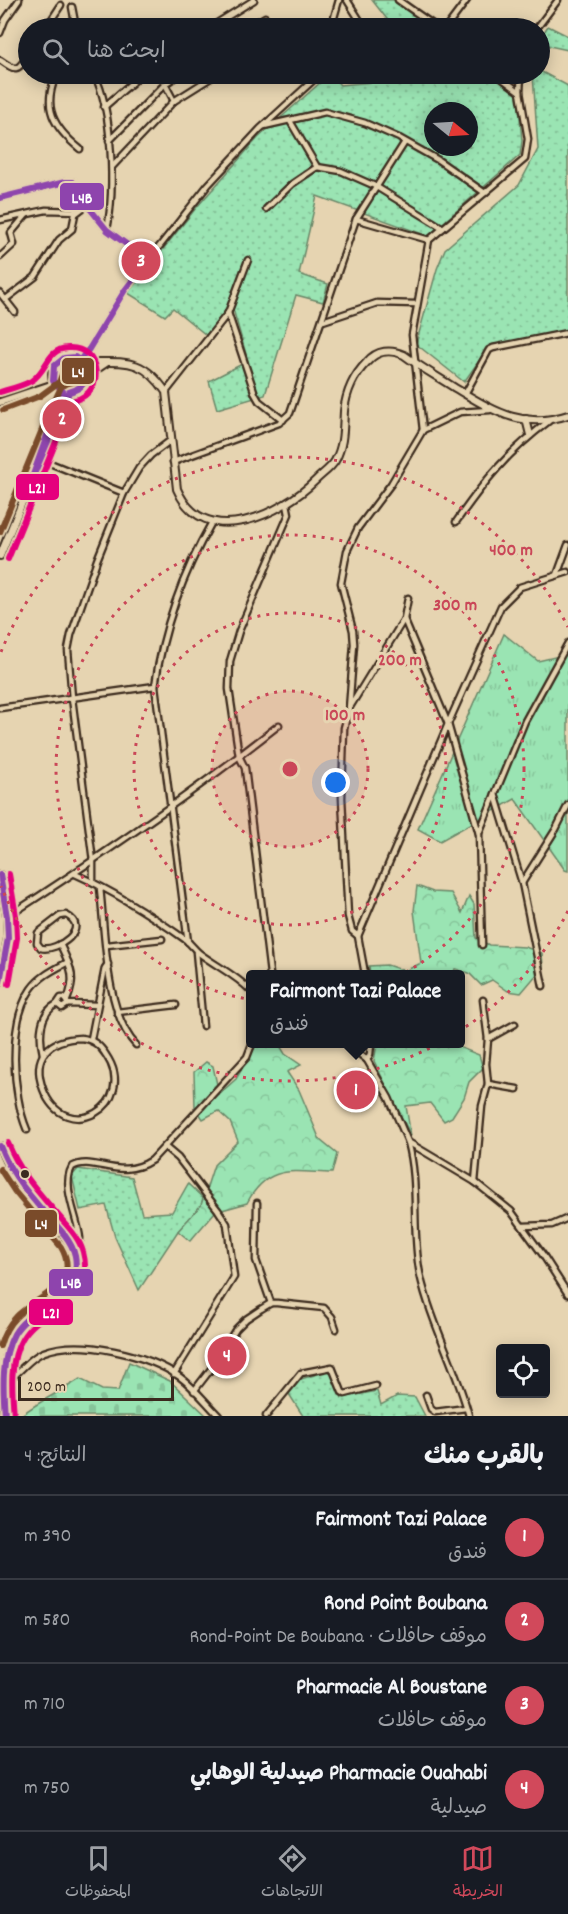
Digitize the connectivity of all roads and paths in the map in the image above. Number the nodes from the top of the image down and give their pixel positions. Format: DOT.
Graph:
graph roads {
  1 [pos="19,0"];
  2 [pos="254,0"];
  3 [pos="339,0"];
  4 [pos="347,0"];
  5 [pos="398,0"];
  6 [pos="466,0"];
  7 [pos="558,0"];
  8 [pos="61,5"];
  9 [pos="72,7"];
  10 [pos="53,18"];
  11 [pos="74,18"];
  12 [pos="225,18"];
  13 [pos="334,18"];
  14 [pos="357,18"];
  15 [pos="424,18"];
  16 [pos="453,18"];
  17 [pos="544,18"];
  18 [pos="0,33"];
  19 [pos="0,60"];
  20 [pos="18,68"];
  21 [pos="53,84"];
  22 [pos="97,84"];
  23 [pos="130,84"];
  24 [pos="165,84"];
  25 [pos="201,84"];
  26 [pos="309,84"];
  27 [pos="509,84"];
  28 [pos="520,84"];
  29 [pos="520,92"];
  30 [pos="174,101"];
  31 [pos="104,107"];
  32 [pos="290,121"];
  33 [pos="263,126"];
  34 [pos="109,141"];
  35 [pos="405,142"];
  36 [pos="80,148"];
  37 [pos="317,167"];
  38 [pos="112,168"];
  39 [pos="375,186"];
  40 [pos="485,193"];
  41 [pos="0,198"];
  42 [pos="87,205"];
  43 [pos="266,209"];
  44 [pos="78,211"];
  45 [pos="26,215"];
  46 [pos="356,219"];
  47 [pos="0,220"];
  48 [pos="443,228"];
  49 [pos="108,230"];
  50 [pos="429,240"];
  51 [pos="0,257"];
  52 [pos="148,260"];
  53 [pos="248,260"];
  54 [pos="0,293"];
  55 [pos="6,299"];
  56 [pos="416,304"];
  57 [pos="15,312"];
  58 [pos="228,314"];
  59 [pos="323,321"];
  60 [pos="567,333"];
  61 [pos="82,361"];
  62 [pos="107,362"];
  63 [pos="414,362"];
  64 [pos="88,375"];
  65 [pos="52,376"];
  66 [pos="54,384"];
  67 [pos="35,389"];
  68 [pos="66,392"];
  69 [pos="166,392"];
  70 [pos="465,394"];
  71 [pos="1,399"];
  72 [pos="489,410"];
  73 [pos="568,415"];
  74 [pos="526,419"];
  75 [pos="283,420"];
  76 [pos="549,421"];
  77 [pos="423,430"];
  78 [pos="530,435"];
  79 [pos="171,440"];
  80 [pos="40,459"];
  81 [pos="173,462"];
  82 [pos="124,493"];
  83 [pos="287,504"];
  84 [pos="212,522"];
  85 [pos="456,522"];
  86 [pos="568,545"];
  87 [pos="0,556"];
  88 [pos="568,572"];
  89 [pos="556,575"];
  90 [pos="408,598"];
  91 [pos="404,619"];
  92 [pos="568,643"];
  93 [pos="155,686"];
  94 [pos="72,698"];
  95 [pos="0,708"];
  96 [pos="349,709"];
  97 [pos="448,724"];
  98 [pos="279,725"];
  99 [pos="239,756"];
  100 [pos="495,794"];
  101 [pos="568,805"];
  102 [pos="171,806"];
  103 [pos="479,834"];
  104 [pos="93,861"];
  105 [pos="75,874"];
  106 [pos="0,875"];
  107 [pos="93,882"];
  108 [pos="522,883"];
  109 [pos="100,888"];
  110 [pos="7,917"];
  111 [pos="358,936"];
  112 [pos="162,939"];
  113 [pos="189,942"];
  114 [pos="60,944"];
  115 [pos="107,945"];
  116 [pos="482,945"];
  117 [pos="196,951"];
  118 [pos="68,962"];
  119 [pos="108,964"];
  120 [pos="269,970"];
  121 [pos="364,970"];
  122 [pos="0,982"];
  123 [pos="246,986"];
  124 [pos="543,986"];
  125 [pos="483,1000"];
  126 [pos="68,1002"];
  127 [pos="98,1005"];
  128 [pos="176,1005"];
  129 [pos="117,1012"];
  130 [pos="515,1024"];
  131 [pos="203,1026"];
  132 [pos="91,1039"];
  133 [pos="488,1039"];
  134 [pos="136,1044"];
  135 [pos="250,1048"];
  136 [pos="353,1048"];
  137 [pos="371,1048"];
  138 [pos="43,1054"];
  139 [pos="367,1060"];
  140 [pos="488,1084"];
  141 [pos="517,1089"];
  142 [pos="27,1130"];
  143 [pos="408,1142"];
  144 [pos="165,1147"];
  145 [pos="1,1150"];
  146 [pos="475,1182"];
  147 [pos="256,1203"];
  148 [pos="568,1218"];
  149 [pos="523,1226"];
  150 [pos="76,1257"];
  151 [pos="568,1294"];
  152 [pos="271,1303"];
  153 [pos="336,1329"];
  154 [pos="174,1374"];
  155 [pos="4,1380"];
  156 [pos="376,1386"];
  157 [pos="194,1390"];
  158 [pos="426,1395"];
  159 [pos="469,1413"];
  160 [pos="5,1416"];
  161 [pos="219,1416"];
  162 [pos="266,1416"];
  1 -- 18 [label="street"];
  2 -- 12 [label="street"];
  3 -- 13 [label="street"];
  4 -- 14 [label="street"];
  5 -- 15 [label="street"];
  6 -- 16 [label="street"];
  7 -- 17 [label="street"];
  8 -- 10 [label="street"];
  9 -- 11 [label="street"];
  19 -- 20 [label="street"];
  21 -- 36 [label="street"];
  22 -- 31 [label="street"];
  23 -- 31 [label="street"];
  24 -- 30 [label="street"];
  24 -- 34 [label="street"];
  25 -- 30 [label="street"];
  26 -- 33 [label="street"];
  27 -- 29 [label="street"];
  28 -- 29 [label="street"];
  29 -- 40 [label="street"];
  30 -- 38 [label="street"];
  31 -- 34 [label="street"];
  32 -- 33 [label="street"];
  32 -- 35 [label="street"];
  32 -- 37 [label="street"];
  33 -- 52 [label="street"];
  34 -- 38 [label="street"];
  35 -- 39 [label="street"];
  35 -- 40 [label="street"];
  37 -- 39 [label="street"];
  37 -- 43 [label="street"];
  38 -- 49 [label="street"];
  39 -- 46 [label="street"];
  39 -- 48 [label="street"];
  40 -- 48 [label="street"];
  41 -- 42 [label="street"];
  42 -- 44 [label="street"];
  42 -- 49 [label="street"];
  44 -- 45 [label="street"];
  44 -- 55 [label="street"];
  45 -- 47 [label="street"];
  45 -- 51 [label="street"];
  46 -- 50 [label="street"];
  46 -- 59 [label="street"];
  48 -- 50 [label="street"];
  49 -- 52 [label="street"];
  50 -- 56 [label="street"];
  52 -- 61 [label="street"];
  53 -- 58 [label="street"];
  54 -- 55 [label="street"];
  55 -- 57 [label="street"];
  56 -- 59 [label="street"];
  56 -- 63 [label="street"];
  58 -- 69 [label="street"];
  58 -- 75 [label="street"];
  59 -- 75 [label="street"];
  60 -- 70 [label="street"];
  61 -- 62 [label="main road"];
  61 -- 64 [label="main road"];
  61 -- 65 [label="main road"];
  62 -- 64 [label="main road"];
  62 -- 69 [label="main road"];
  63 -- 70 [label="main road"];
  63 -- 77 [label="street"];
  63 -- 83 [label="main road"];
  64 -- 68 [label="main road"];
  65 -- 66 [label="main road"];
  65 -- 67 [label="main road"];
  66 -- 67 [label="main road"];
  66 -- 68 [label="main road"];
  67 -- 71 [label="main road"];
  68 -- 80 [label="main road"];
  69 -- 79 [label="main road"];
  70 -- 72 [label="main road"];
  72 -- 74 [label="main road"];
  72 -- 77 [label="street"];
  73 -- 76 [label="main road"];
  74 -- 76 [label="main road"];
  74 -- 78 [label="main road"];
  75 -- 81 [label="street"];
  76 -- 78 [label="street"];
  77 -- 96 [label="street"];
  78 -- 85 [label="street"];
  79 -- 81 [label="main road"];
  79 -- 82 [label="street"];
  80 -- 82 [label="street"];
  80 -- 87 [label="main road"];
  81 -- 84 [label="main road"];
  82 -- 94 [label="street"];
  83 -- 84 [label="main road"];
  83 -- 99 [label="street"];
  84 -- 93 [label="street"];
  86 -- 89 [label="street"];
  88 -- 89 [label="street"];
  89 -- 97 [label="street"];
  90 -- 91 [label="street"];
  91 -- 96 [label="street"];
  91 -- 97 [label="street"];
  92 -- 100 [label="street"];
  93 -- 94 [label="street"];
  93 -- 102 [label="street"];
  94 -- 95 [label="street"];
  94 -- 104 [label="street"];
  96 -- 111 [label="street"];
  97 -- 103 [label="street"];
  97 -- 111 [label="street"];
  98 -- 99 [label="street"];
  99 -- 102 [label="street"];
  99 -- 120 [label="street"];
  100 -- 103 [label="street"];
  100 -- 108 [label="street"];
  101 -- 108 [label="street"];
  102 -- 104 [label="street"];
  102 -- 113 [label="street"];
  103 -- 116 [label="street"];
  104 -- 105 [label="street"];
  104 -- 107 [label="street"];
  105 -- 107 [label="street"];
  105 -- 110 [label="street"];
  106 -- 110 [label="main road"];
  107 -- 109 [label="street"];
  108 -- 124 [label="street"];
  109 -- 113 [label="street"];
  109 -- 115 [label="street"];
  110 -- 122 [label="main road"];
  111 -- 121 [label="street"];
  112 -- 115 [label="street"];
  113 -- 117 [label="street"];
  114 -- 114 [label="street"];
  114 -- 118 [label="street"];
  115 -- 119 [label="street"];
  117 -- 123 [label="street"];
  117 -- 131 [label="street"];
  118 -- 126 [label="street"];
  118 -- 142 [label="street"];
  119 -- 127 [label="street"];
  119 -- 129 [label="street"];
  125 -- 133 [label="street"];
  126 -- 127 [label="street"];
  126 -- 138 [label="street"];
  127 -- 132 [label="street"];
  128 -- 129 [label="street"];
  129 -- 134 [label="street"];
  130 -- 133 [label="street"];
  132 -- 138 [label="street"];
  132 -- 138 [label="street"];
  133 -- 140 [label="street"];
  135 -- 144 [label="street"];
  136 -- 139 [label="street"];
  137 -- 139 [label="street"];
  139 -- 143 [label="street"];
  140 -- 141 [label="street"];
  140 -- 146 [label="street"];
  143 -- 146 [label="street"];
  143 -- 159 [label="street"];
  144 -- 150 [label="street"];
  144 -- 154 [label="street"];
  145 -- 150 [label="main road"];
  146 -- 149 [label="street"];
  147 -- 152 [label="street"];
  148 -- 149 [label="street"];
  149 -- 151 [label="street"];
  150 -- 155 [label="main road"];
  152 -- 153 [label="street"];
  152 -- 157 [label="street"];
  154 -- 155 [label="street"];
  154 -- 157 [label="street"];
  155 -- 160 [label="main road"];
  156 -- 162 [label="street"];
  157 -- 161 [label="street"];
  158 -- 159 [label="street"];
}
